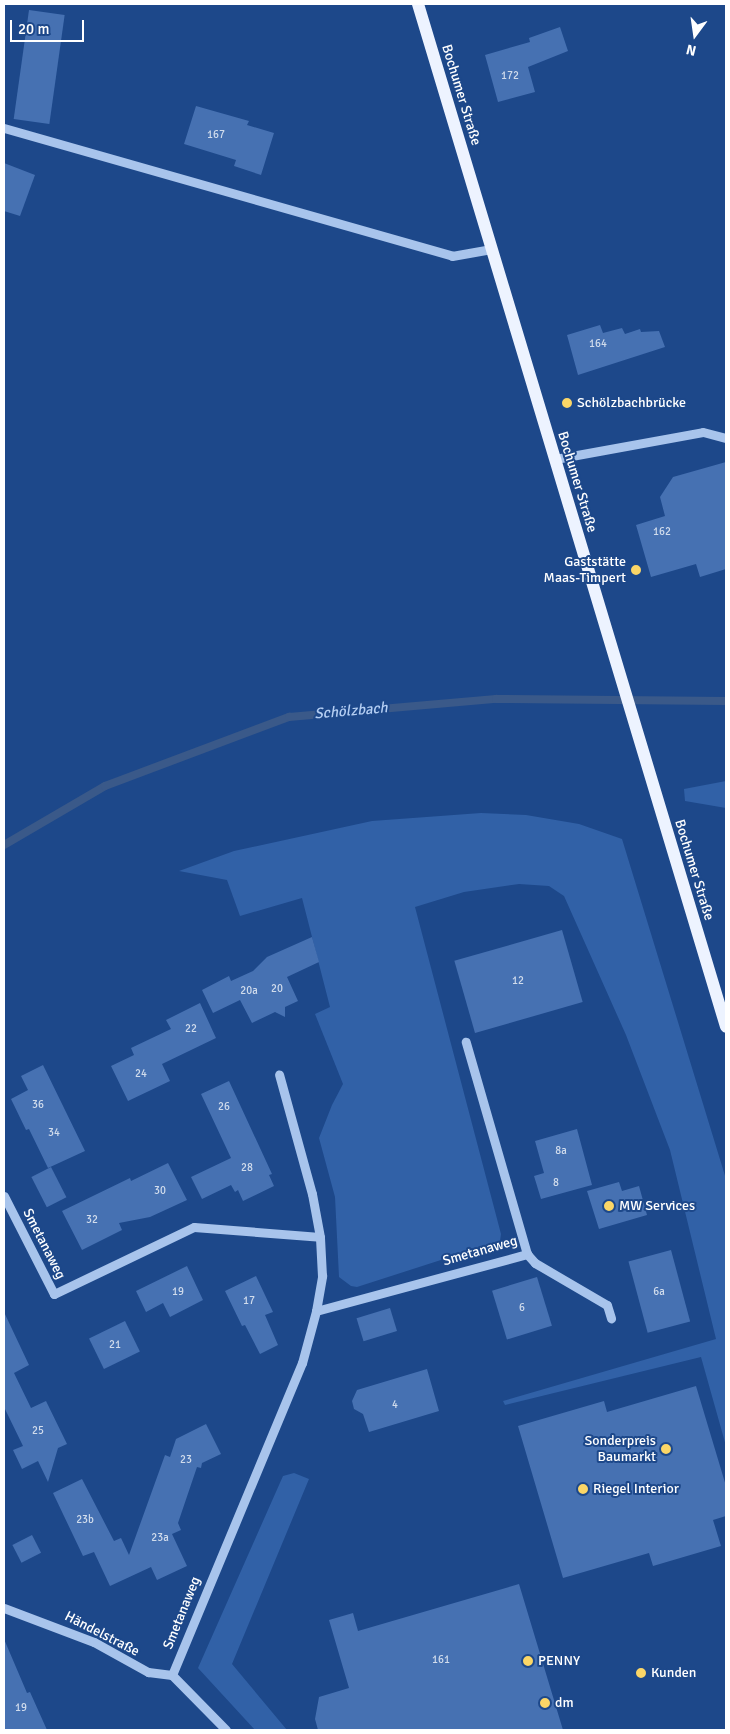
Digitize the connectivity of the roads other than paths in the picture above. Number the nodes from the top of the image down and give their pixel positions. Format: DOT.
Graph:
graph roads {
  1 [pos="418,4"];
  2 [pos="4,128"];
  3 [pos="491,249"];
  4 [pos="726,438"];
  5 [pos="555,459"];
  6 [pos="726,1027"];
  7 [pos="466,1042"];
  8 [pos="279,1074"];
  9 [pos="4,1196"];
  10 [pos="320,1237"];
  11 [pos="527,1254"];
  12 [pos="316,1311"];
  13 [pos="611,1318"];
  14 [pos="4,1608"];
  15 [pos="172,1675"];
  16 [pos="226,1730"];
  1 -- 3 [label="main road, Bochumer Straße"];
  2 -- 3 [label="street"];
  3 -- 5 [label="main road, Bochumer Straße"];
  4 -- 5 [label="street"];
  5 -- 6 [label="main road, Bochumer Straße"];
  7 -- 11 [label="street, Smetanaweg"];
  8 -- 10 [label="street, Smetanaweg"];
  9 -- 10 [label="street, Smetanaweg"];
  10 -- 12 [label="street, Smetanaweg"];
  11 -- 12 [label="street, Smetanaweg"];
  11 -- 13 [label="street"];
  12 -- 15 [label="street, Smetanaweg"];
  14 -- 15 [label="street, Händelstraße"];
  15 -- 16 [label="street"];
}
